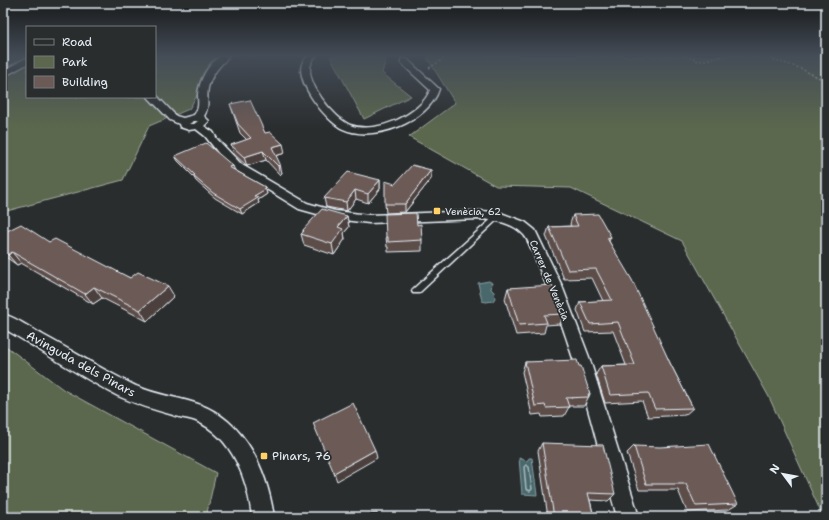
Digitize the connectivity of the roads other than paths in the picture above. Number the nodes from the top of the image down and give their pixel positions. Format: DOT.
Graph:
graph roads {
  1 [pos="206,80"];
  2 [pos="309,80"];
  3 [pos="426,80"];
  4 [pos="154,98"];
  5 [pos="198,122"];
  6 [pos="498,216"];
  7 [pos="416,290"];
  8 [pos="3,320"];
  9 [pos="263,517"];
  10 [pos="628,517"];
  1 -- 5 [label="street"];
  2 -- 3 [label="street"];
  4 -- 5 [label="street"];
  5 -- 6 [label="street, Carrer de Venècia"];
  6 -- 7 [label="lane"];
  6 -- 10 [label="street, Carrer de Venècia"];
  8 -- 9 [label="street, Avinguda dels Pinars"];
}
